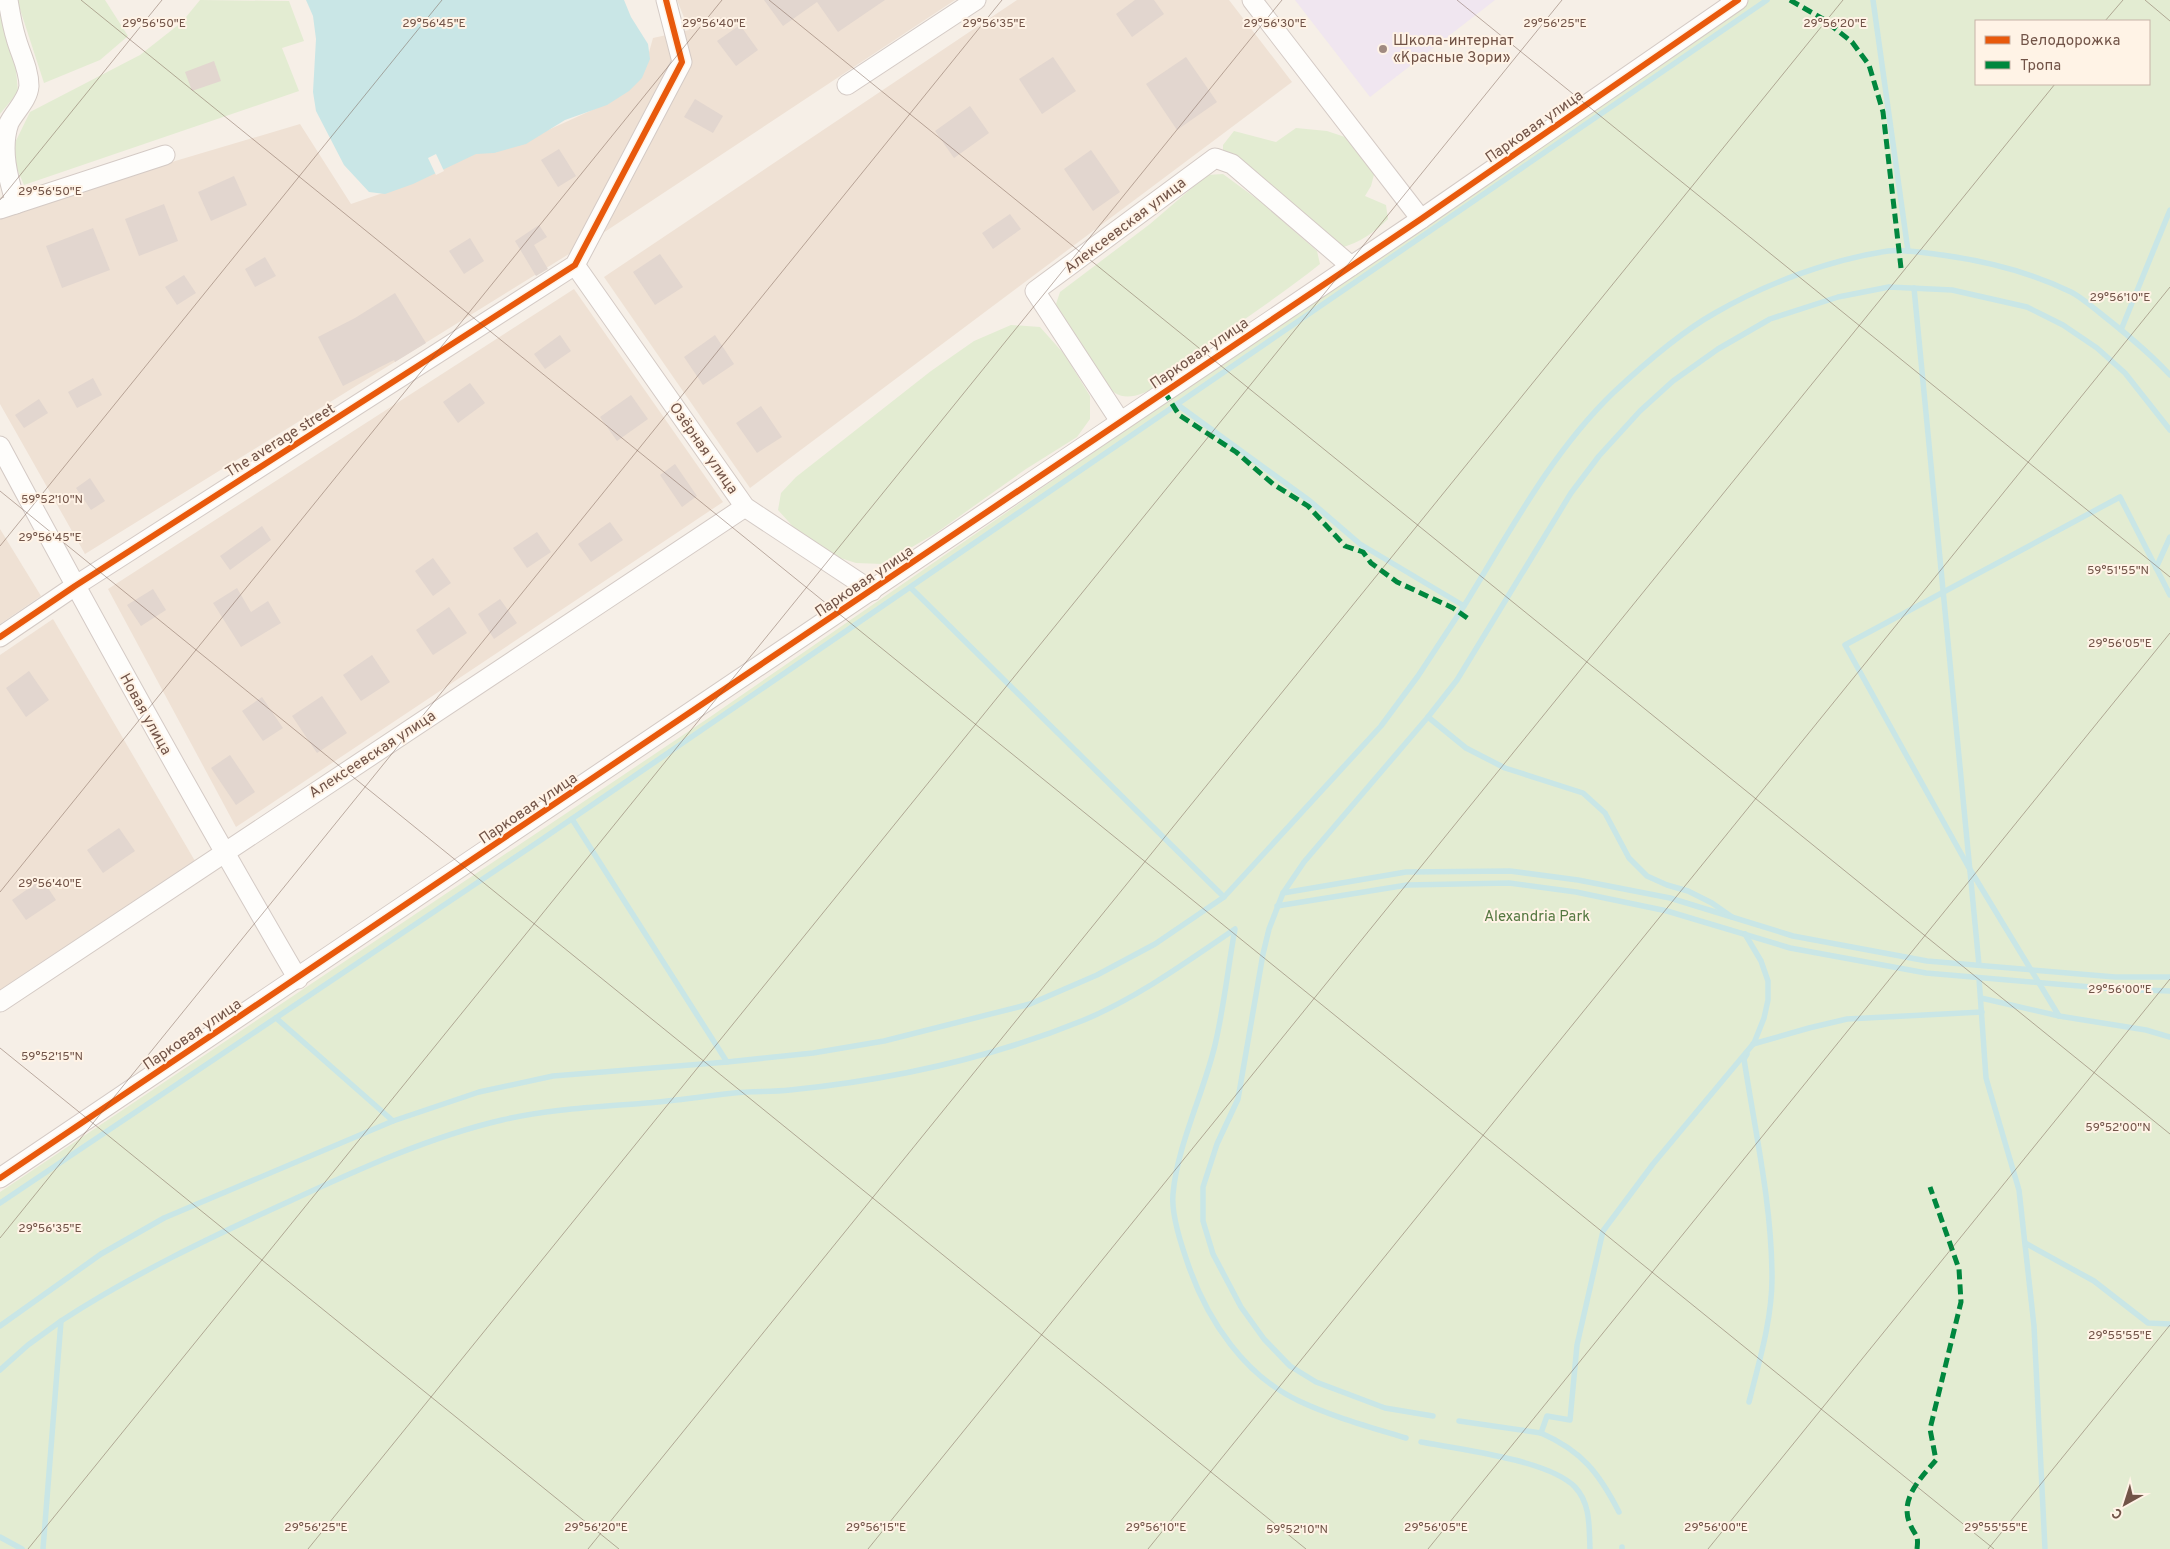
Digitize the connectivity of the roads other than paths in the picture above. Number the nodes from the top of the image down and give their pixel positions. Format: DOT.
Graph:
graph roads {
  1 [pos="8,0"];
  2 [pos="666,0"];
  3 [pos="976,0"];
  4 [pos="1252,0"];
  5 [pos="1738,0"];
  6 [pos="847,85"];
  7 [pos="165,155"];
  8 [pos="8,206"];
  9 [pos="1421,220"];
  10 [pos="575,266"];
  11 [pos="1351,266"];
  12 [pos="1120,421"];
  13 [pos="0,446"];
  14 [pos="745,507"];
  15 [pos="75,586"];
  16 [pos="872,591"];
  17 [pos="0,637"];
  18 [pos="223,852"];
  19 [pos="298,979"];
  20 [pos="0,1002"];
  21 [pos="0,1178"];
  1 -- 8 [label="street"];
  2 -- 10 [label="street"];
  3 -- 6 [label="street"];
  4 -- 9 [label="street"];
  5 -- 9 [label="street, Парковая улица"];
  7 -- 8 [label="street"];
  9 -- 11 [label="street, Парковая улица"];
  10 -- 14 [label="street, Озёрная улица"];
  10 -- 15 [label="street, The average street"];
  11 -- 12 [label="street, Парковая улица"];
  11 -- 12 [label="street, Алексеевская улица"];
  12 -- 16 [label="street, Парковая улица"];
  13 -- 15 [label="street, Новая улица"];
  14 -- 16 [label="street, Озёрная улица"];
  14 -- 18 [label="street, Алексеевская улица"];
  15 -- 17 [label="street, The average street"];
  15 -- 18 [label="street, Новая улица"];
  16 -- 19 [label="street, Парковая улица"];
  18 -- 19 [label="street, Новая улица"];
  18 -- 20 [label="street, Алексеевская улица"];
  19 -- 21 [label="street, Парковая улица"];
}
